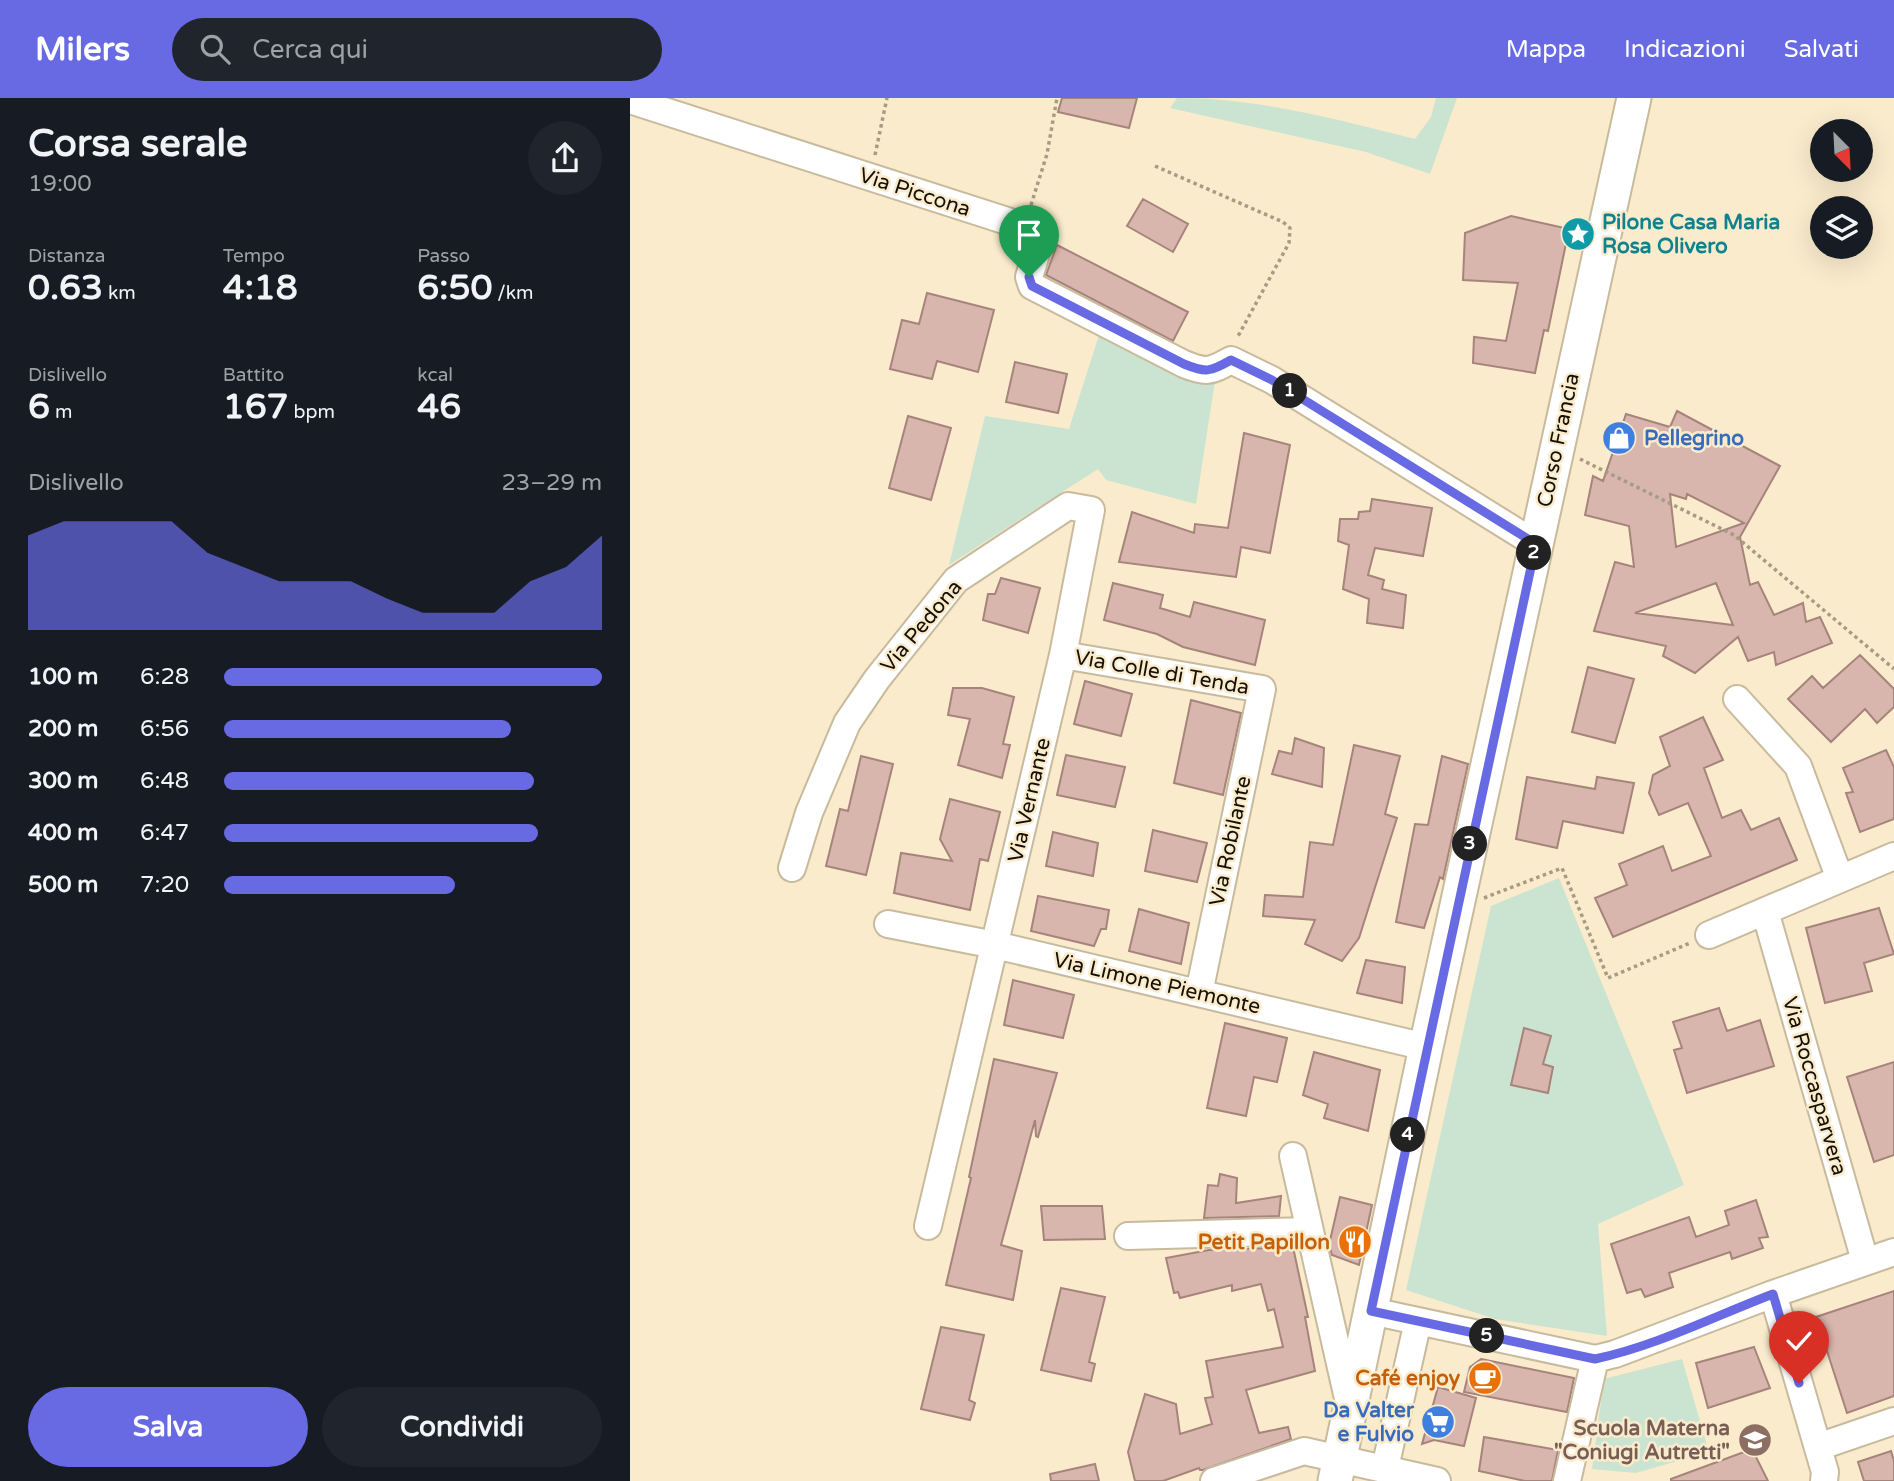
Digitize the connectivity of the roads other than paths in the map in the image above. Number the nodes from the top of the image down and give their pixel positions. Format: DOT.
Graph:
graph roads {
  1 [pos="1634,98"];
  2 [pos="630,100"];
  3 [pos="1536,544"];
  4 [pos="1063,655"];
  5 [pos="1262,689"];
  6 [pos="1737,699"];
  7 [pos="1894,856"];
  8 [pos="792,868"];
  9 [pos="1840,879"];
  10 [pos="1765,911"];
  11 [pos="888,924"];
  12 [pos="1709,935"];
  13 [pos="995,945"];
  14 [pos="1199,993"];
  15 [pos="1426,1047"];
  16 [pos="1293,1156"];
  17 [pos="928,1226"];
  18 [pos="1310,1231"];
  19 [pos="1128,1236"];
  20 [pos="1894,1252"];
  21 [pos="1865,1261"];
  22 [pos="1773,1294"];
  23 [pos="1371,1311"];
  24 [pos="1418,1321"];
  25 [pos="1595,1359"];
  26 [pos="1351,1408"];
  27 [pos="1894,1422"];
  28 [pos="1818,1447"];
  29 [pos="1385,1468"];
  30 [pos="1338,1469"];
  31 [pos="1214,1481"];
  32 [pos="1437,1481"];
  33 [pos="1567,1481"];
  34 [pos="1824,1481"];
  1 -- 3 [label="main road, Corso Francia"];
  2 -- 3 [label="street, Via Piccona"];
  3 -- 15 [label="main road, Corso Francia"];
  4 -- 5 [label="street, Via Colle di Tenda"];
  4 -- 8 [label="street, Via Pedona"];
  4 -- 13 [label="street, Via Vernante"];
  5 -- 14 [label="street, Via Robilante"];
  6 -- 9 [label="street"];
  7 -- 9 [label="street"];
  9 -- 10 [label="street"];
  10 -- 12 [label="street"];
  10 -- 21 [label="street, Via Roccasparvera"];
  11 -- 13 [label="street, Via Limone Piemonte"];
  13 -- 14 [label="street, Via Limone Piemonte"];
  13 -- 17 [label="street, Via Vernante"];
  14 -- 15 [label="street, Via Limone Piemonte"];
  15 -- 23 [label="main road, Corso Francia"];
  16 -- 18 [label="street"];
  18 -- 19 [label="street"];
  18 -- 26 [label="street"];
  20 -- 21 [label="street"];
  21 -- 22 [label="street"];
  22 -- 25 [label="street"];
  22 -- 28 [label="street"];
  23 -- 24 [label="street"];
  23 -- 26 [label="main road, Corso Francia"];
  24 -- 25 [label="street"];
  24 -- 29 [label="street"];
  25 -- 33 [label="street"];
  26 -- 30 [label="main road, Corso Francia"];
  27 -- 28 [label="street"];
  28 -- 34 [label="street"];
  29 -- 30 [label="street"];
  29 -- 32 [label="street"];
  30 -- 31 [label="street"];
}
